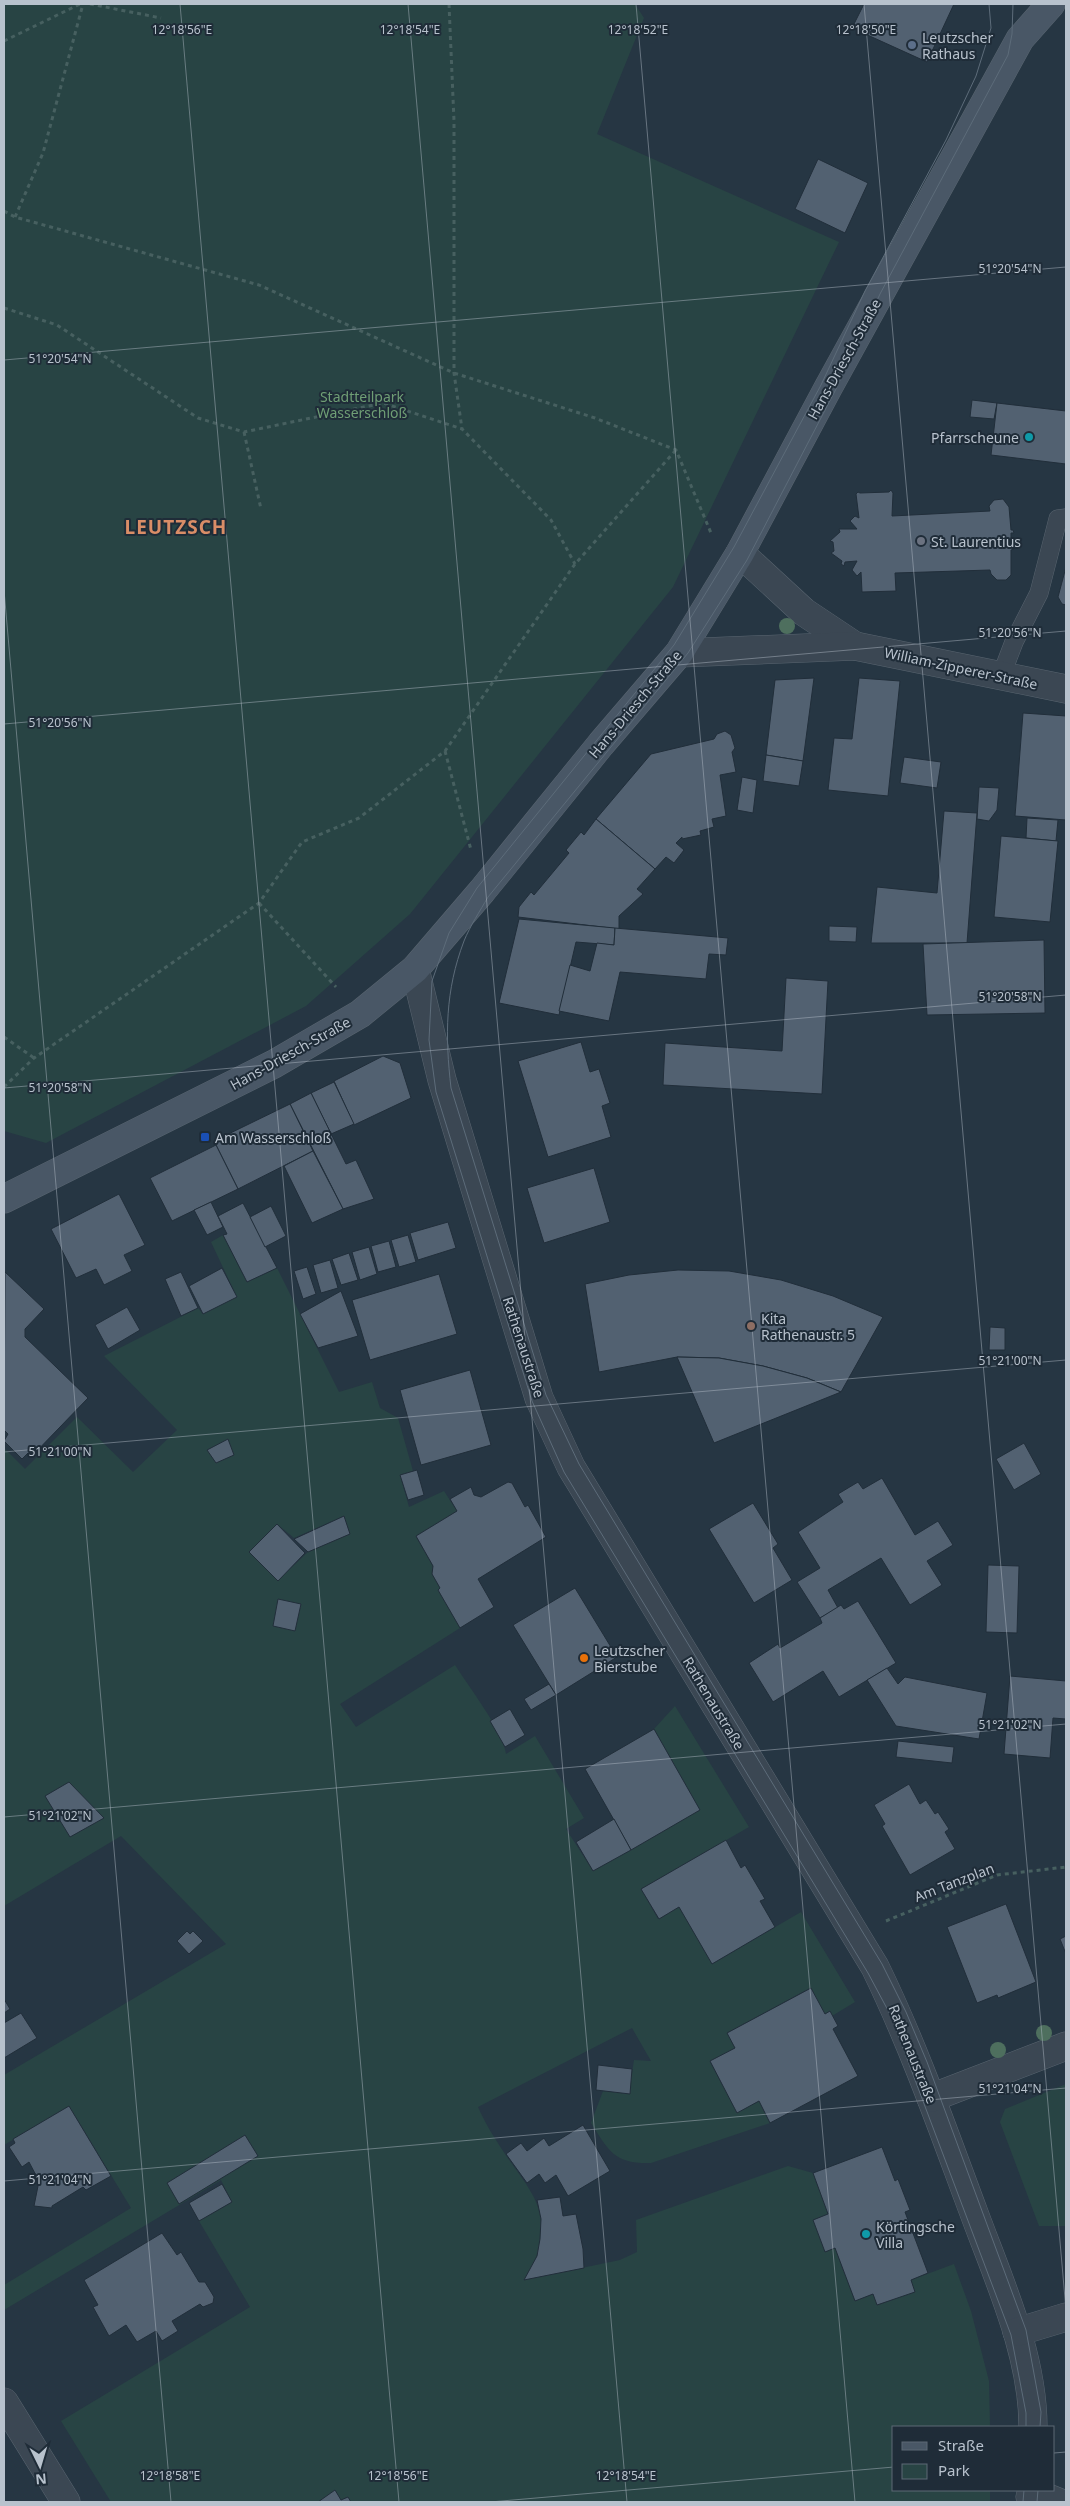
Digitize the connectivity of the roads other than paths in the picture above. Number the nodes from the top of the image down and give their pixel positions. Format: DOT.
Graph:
graph roads {
  1 [pos="1051,4"];
  2 [pos="1066,518"];
  3 [pos="740,553"];
  4 [pos="855,646"];
  5 [pos="679,654"];
  6 [pos="1001,676"];
  7 [pos="1066,689"];
  8 [pos="415,969"];
  9 [pos="4,1199"];
  10 [pos="1066,2046"];
  11 [pos="931,2098"];
  12 [pos="1066,2317"];
  13 [pos="1017,2332"];
  14 [pos="4,2402"];
  15 [pos="1034,2426"];
  16 [pos="1030,2496"];
  17 [pos="66,2502"];
  18 [pos="1058,2502"];
  1 -- 3 [label="main road, Hans-Driesch-Straße"];
  2 -- 6 [label="lane"];
  3 -- 4 [label="street, William-Zipperer-Straße"];
  3 -- 5 [label="main road, Hans-Driesch-Straße"];
  4 -- 5 [label="street, William-Zipperer-Straße"];
  4 -- 6 [label="street, William-Zipperer-Straße"];
  5 -- 8 [label="main road, Hans-Driesch-Straße"];
  6 -- 7 [label="street, William-Zipperer-Straße"];
  8 -- 9 [label="main road, Hans-Driesch-Straße"];
  8 -- 11 [label="street, Rathenaustraße"];
  10 -- 11 [label="street"];
  11 -- 13 [label="street, Rathenaustraße"];
  12 -- 13 [label="street"];
  13 -- 15 [label="street, Rathenaustraße"];
  14 -- 17 [label="street"];
  16 -- 18 [label="street"];
}
